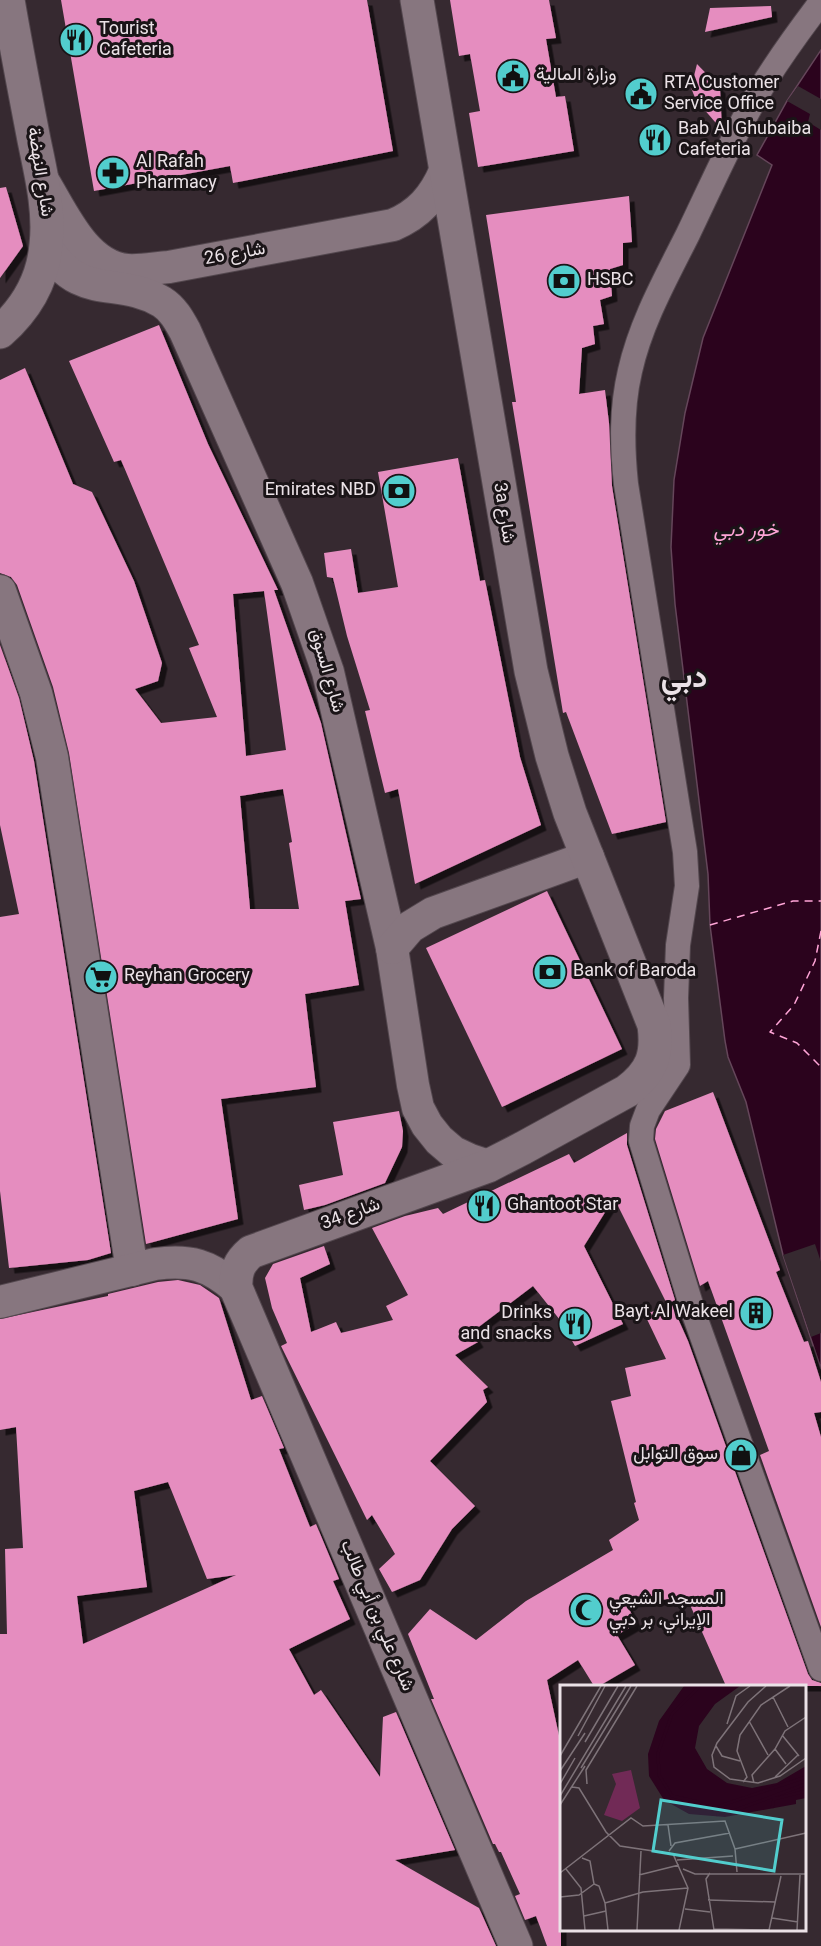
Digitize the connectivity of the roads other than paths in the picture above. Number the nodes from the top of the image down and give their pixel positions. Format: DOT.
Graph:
graph roads {
  1 [pos="8,0"];
  2 [pos="417,0"];
  3 [pos="821,2"];
  4 [pos="445,171"];
  5 [pos="42,179"];
  6 [pos="46,246"];
  7 [pos="0,332"];
  8 [pos="0,591"];
  9 [pos="588,858"];
  10 [pos="392,948"];
  11 [pos="649,1010"];
  12 [pos="488,1166"];
  13 [pos="132,1270"];
  14 [pos="236,1288"];
  15 [pos="0,1302"];
  16 [pos="821,1669"];
  17 [pos="516,1946"];
  1 -- 5 [label="street, شارع النهضة"];
  2 -- 4 [label="street, 3a شارع"];
  3 -- 16 [label="street"];
  4 -- 5 [label="street, شارع 26"];
  4 -- 9 [label="street, 3a شارع"];
  5 -- 6 [label="street, شارع النهضة"];
  6 -- 7 [label="street, شارع النهضة"];
  6 -- 10 [label="street, شارع السوق"];
  8 -- 13 [label="street"];
  9 -- 10 [label="street"];
  9 -- 11 [label="street, 3a شارع"];
  10 -- 12 [label="street, شارع السوق"];
  11 -- 12 [label="street, شارع 34"];
  12 -- 14 [label="street, شارع 34"];
  13 -- 14 [label="street"];
  13 -- 15 [label="street"];
  14 -- 17 [label="street, شارع علي بن أبي طالب"];
}
